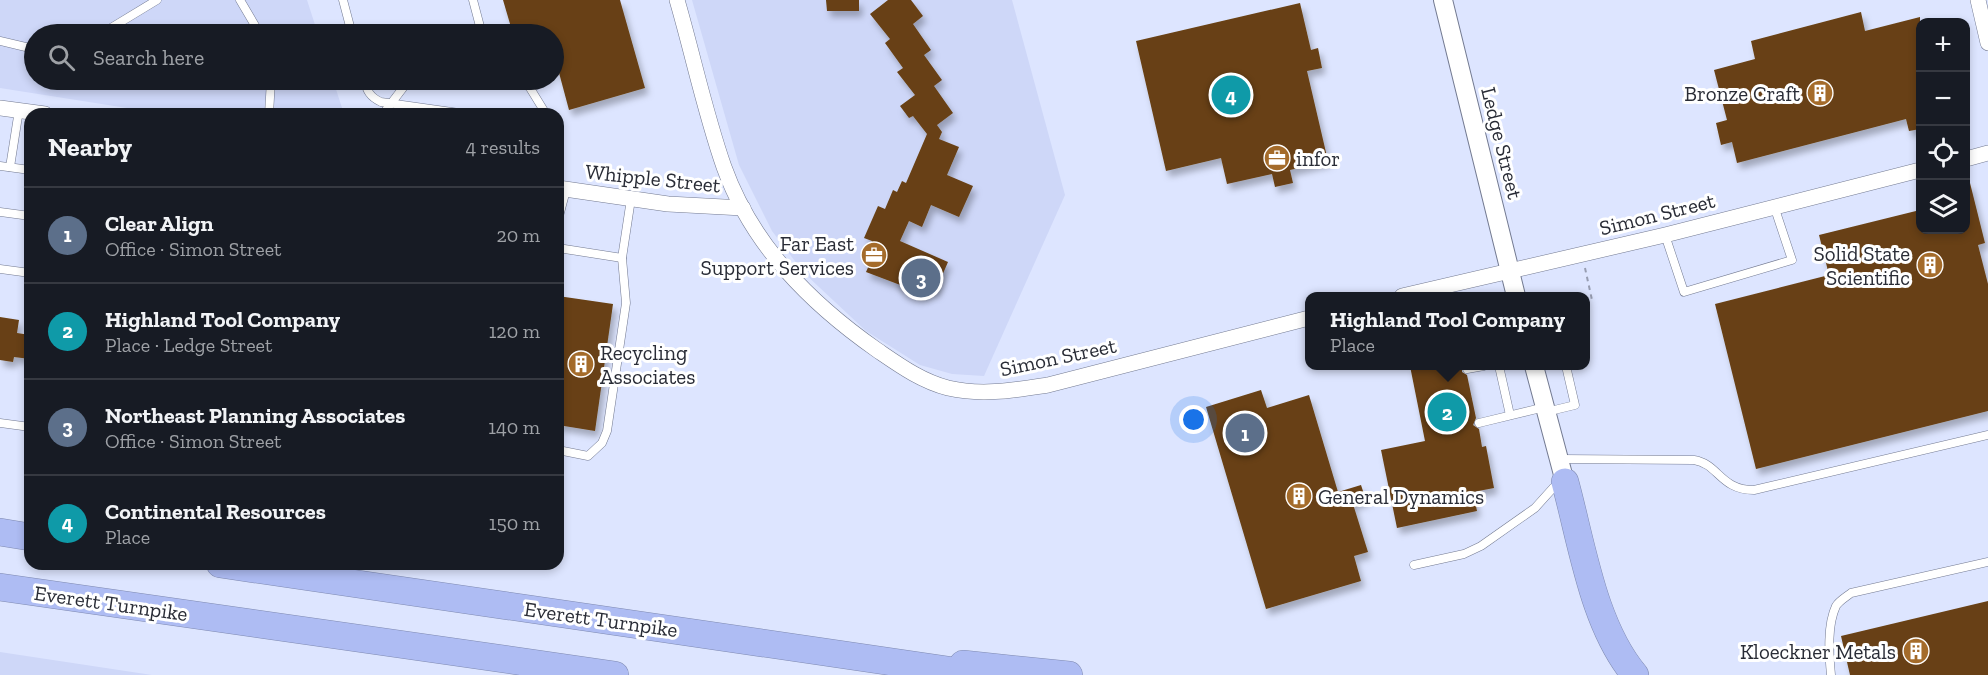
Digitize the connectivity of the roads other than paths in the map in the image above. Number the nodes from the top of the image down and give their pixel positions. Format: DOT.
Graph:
graph roads {
  1 [pos="157,0"];
  2 [pos="240,0"];
  3 [pos="343,0"];
  4 [pos="473,0"];
  5 [pos="677,0"];
  6 [pos="1443,0"];
  7 [pos="1978,0"];
  8 [pos="117,24"];
  9 [pos="254,24"];
  10 [pos="349,24"];
  11 [pos="479,24"];
  12 [pos="0,41"];
  13 [pos="1988,43"];
  14 [pos="24,47"];
  15 [pos="270,90"];
  16 [pos="366,90"];
  17 [pos="401,90"];
  18 [pos="531,90"];
  19 [pos="390,103"];
  20 [pos="0,108"];
  21 [pos="269,108"];
  22 [pos="387,108"];
  23 [pos="425,108"];
  24 [pos="542,108"];
  25 [pos="19,110"];
  26 [pos="24,111"];
  27 [pos="1988,153"];
  28 [pos="1970,158"];
  29 [pos="0,166"];
  30 [pos="10,167"];
  31 [pos="24,169"];
  32 [pos="1916,171"];
  33 [pos="564,189"];
  34 [pos="631,199"];
  35 [pos="1774,206"];
  36 [pos="743,208"];
  37 [pos="0,212"];
  38 [pos="24,215"];
  39 [pos="1665,235"];
  40 [pos="564,249"];
  41 [pos="622,258"];
  42 [pos="0,269"];
  43 [pos="1510,271"];
  44 [pos="24,272"];
  45 [pos="1423,292"];
  46 [pos="1515,292"];
  47 [pos="1305,319"];
  48 [pos="1500,370"];
  49 [pos="1535,370"];
  50 [pos="1567,370"];
  51 [pos="1546,409"];
  52 [pos="1510,415"];
  53 [pos="0,423"];
  54 [pos="1479,423"];
  55 [pos="24,426"];
  56 [pos="1988,435"];
  57 [pos="564,451"];
  58 [pos="1562,470"];
  59 [pos="0,532"];
  60 [pos="24,536"];
  61 [pos="1988,562"];
  62 [pos="1414,565"];
  63 [pos="262,570"];
  64 [pos="0,587"];
  65 [pos="802,647"];
  66 [pos="615,675"];
  67 [pos="982,675"];
  68 [pos="1069,675"];
  69 [pos="1635,675"];
  70 [pos="1831,675"];
  1 -- 8 [label="lane"];
  2 -- 9 [label="lane"];
  3 -- 10 [label="lane"];
  4 -- 11 [label="lane"];
  5 -- 36 [label="street, Simon Street"];
  6 -- 43 [label="street, Ledge Street"];
  7 -- 13 [label="street"];
  12 -- 14 [label="lane"];
  15 -- 21 [label="lane"];
  16 -- 19 [label="lane"];
  17 -- 19 [label="lane"];
  18 -- 24 [label="lane"];
  19 -- 22 [label="lane"];
  19 -- 23 [label="lane"];
  20 -- 25 [label="street"];
  25 -- 26 [label="street"];
  25 -- 30 [label="lane"];
  27 -- 28 [label="street"];
  29 -- 30 [label="lane"];
  30 -- 31 [label="lane"];
  32 -- 35 [label="street, Simon Street"];
  33 -- 34 [label="street, Whipple Street"];
  34 -- 36 [label="street, Whipple Street"];
  34 -- 41 [label="lane"];
  35 -- 39 [label="street, Simon Street"];
  35 -- 39 [label="lane"];
  36 -- 47 [label="street, Simon Street"];
  37 -- 38 [label="lane"];
  39 -- 43 [label="street, Simon Street"];
  40 -- 41 [label="lane"];
  41 -- 57 [label="lane"];
  42 -- 44 [label="lane"];
  43 -- 45 [label="street, Simon Street"];
  43 -- 46 [label="street, Ledge Street"];
  48 -- 52 [label="lane"];
  49 -- 51 [label="street"];
  50 -- 51 [label="lane"];
  51 -- 52 [label="lane"];
  51 -- 58 [label="street"];
  52 -- 54 [label="lane"];
  53 -- 55 [label="lane"];
  56 -- 58 [label="lane"];
  58 -- 62 [label="lane"];
  58 -- 69 [label="highway"];
  59 -- 60 [label="highway"];
  61 -- 70 [label="lane"];
  63 -- 65 [label="highway, Everett Turnpike"];
  64 -- 66 [label="highway, Everett Turnpike"];
  65 -- 67 [label="highway, Everett Turnpike"];
  65 -- 68 [label="highway"];
}
